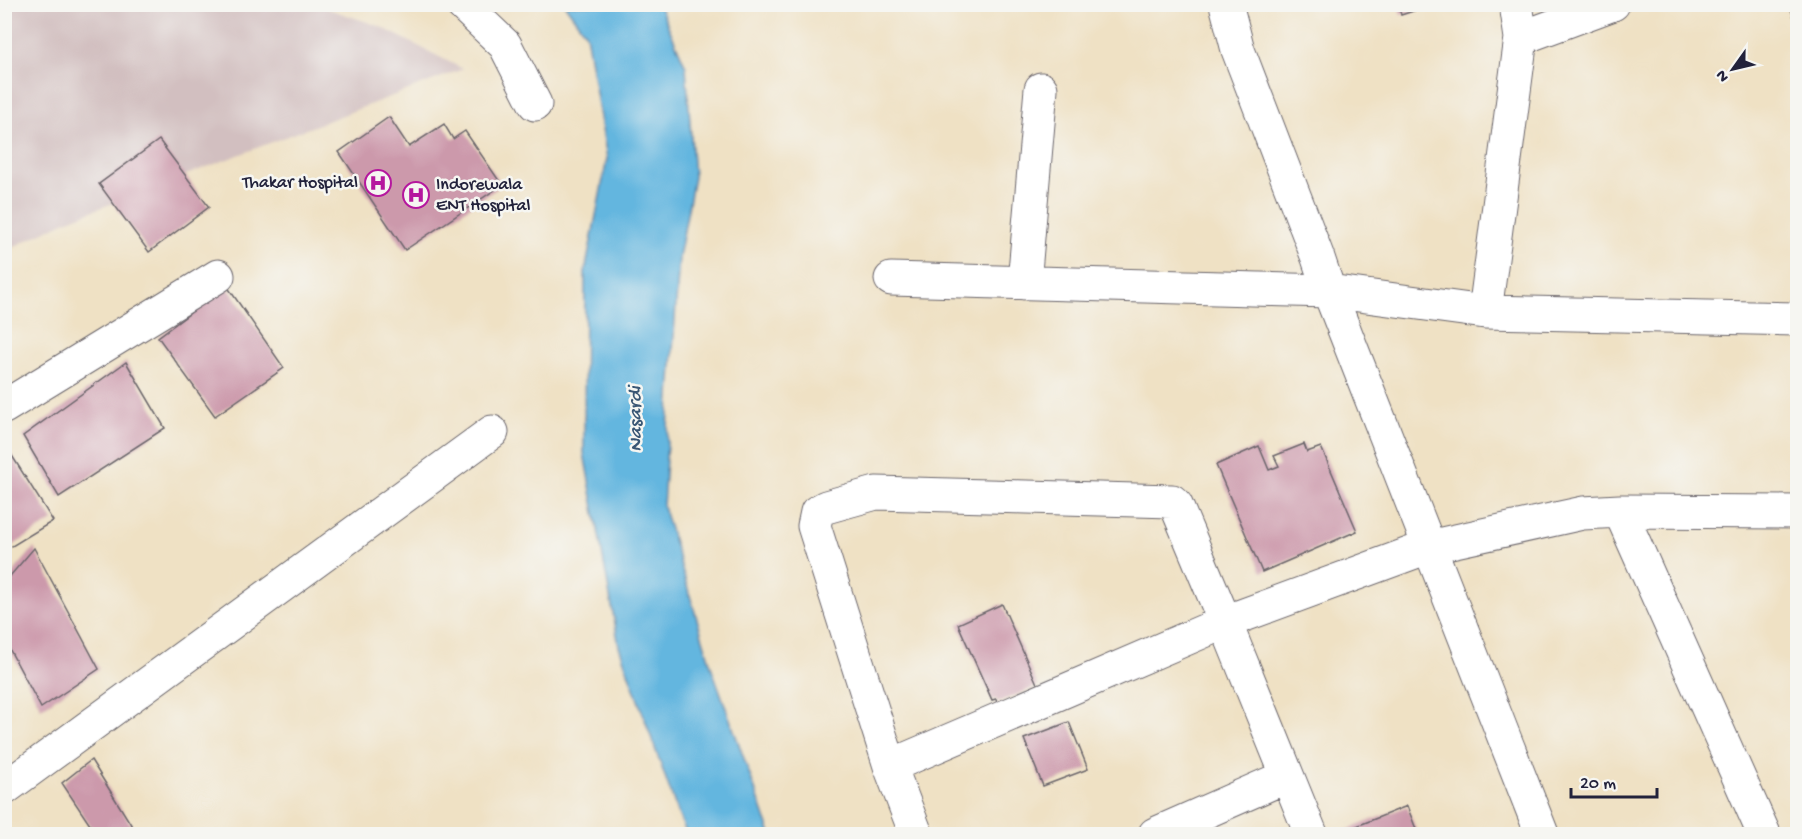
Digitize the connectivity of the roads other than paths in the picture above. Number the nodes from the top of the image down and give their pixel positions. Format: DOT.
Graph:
graph roads {
  1 [pos="462,4"];
  2 [pos="1226,4"];
  3 [pos="1516,4"];
  4 [pos="1613,4"];
  5 [pos="1521,38"];
  6 [pos="1041,89"];
  7 [pos="534,104"];
  8 [pos="218,276"];
  9 [pos="891,279"];
  10 [pos="1024,283"];
  11 [pos="1329,291"];
  12 [pos="1485,312"];
  13 [pos="1797,319"];
  14 [pos="4,407"];
  15 [pos="492,432"];
  16 [pos="1620,511"];
  17 [pos="1797,512"];
  18 [pos="1428,547"];
  19 [pos="1224,622"];
  20 [pos="890,766"];
  21 [pos="1287,776"];
  22 [pos="4,789"];
  23 [pos="916,834"];
  24 [pos="1155,834"];
  25 [pos="1311,834"];
  26 [pos="1542,834"];
  27 [pos="1764,834"];
  1 -- 7 [label="street"];
  2 -- 11 [label="street"];
  3 -- 5 [label="street"];
  4 -- 5 [label="street"];
  5 -- 12 [label="street"];
  6 -- 10 [label="street"];
  8 -- 14 [label="street"];
  9 -- 10 [label="street"];
  10 -- 11 [label="street"];
  11 -- 12 [label="street"];
  11 -- 18 [label="street"];
  12 -- 13 [label="street"];
  15 -- 22 [label="street"];
  16 -- 17 [label="street"];
  16 -- 18 [label="street"];
  16 -- 27 [label="street"];
  18 -- 19 [label="street"];
  18 -- 26 [label="street"];
  19 -- 20 [label="street"];
  19 -- 20 [label="street"];
  19 -- 21 [label="street"];
  20 -- 23 [label="street"];
  21 -- 24 [label="street"];
  21 -- 25 [label="street"];
}
